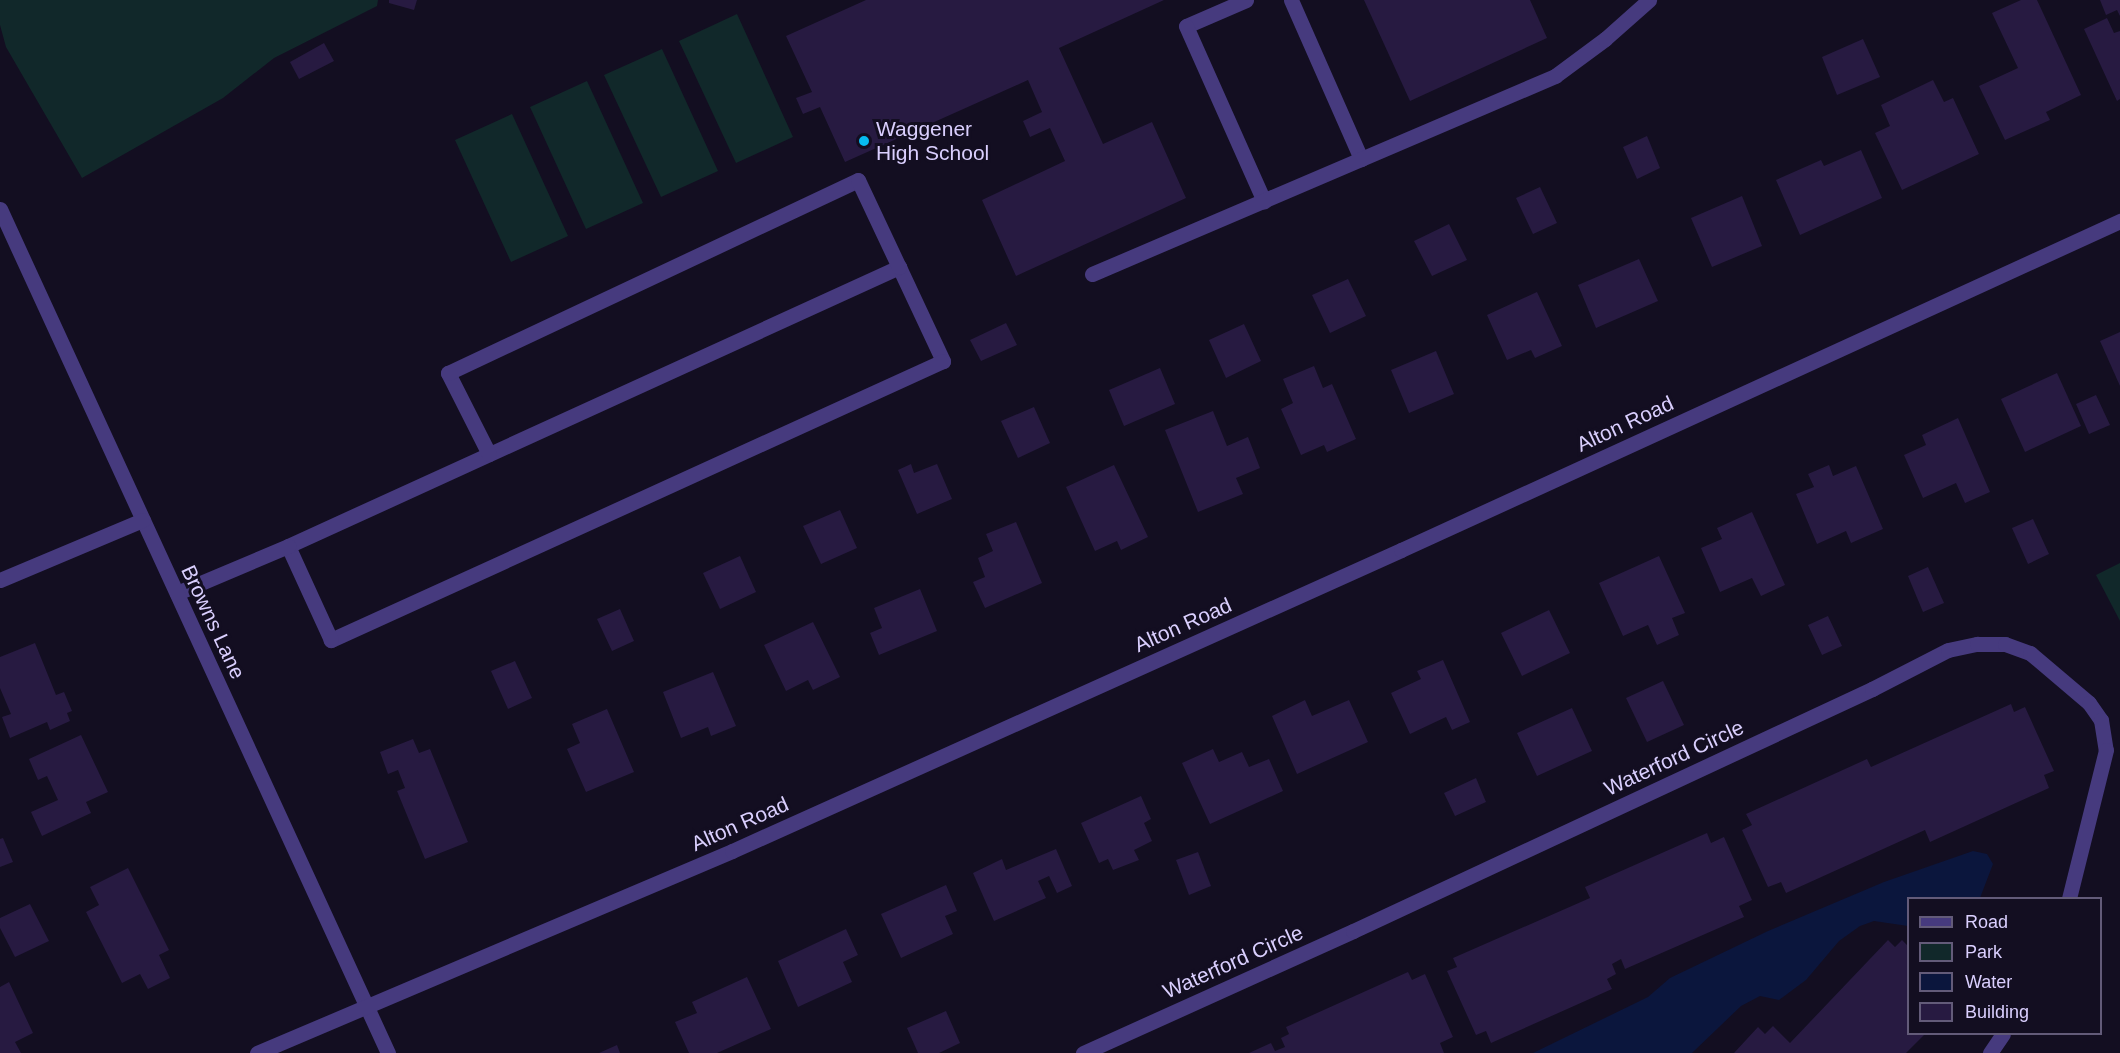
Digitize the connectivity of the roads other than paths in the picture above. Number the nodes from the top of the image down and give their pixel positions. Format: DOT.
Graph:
graph roads {
  1 [pos="1246,0"];
  2 [pos="1291,0"];
  3 [pos="1649,0"];
  4 [pos="1634,5"];
  5 [pos="1361,159"];
  6 [pos="1264,201"];
  7 [pos="0,209"];
  8 [pos="2120,221"];
  9 [pos="899,267"];
  10 [pos="1092,274"];
  11 [pos="489,454"];
  12 [pos="143,520"];
  13 [pos="288,546"];
  14 [pos="0,580"];
  15 [pos="177,593"];
  16 [pos="2069,897"];
  17 [pos="367,1005"];
  18 [pos="2001,1035"];
  19 [pos="257,1053"];
  20 [pos="388,1053"];
  21 [pos="1083,1053"];
  22 [pos="1990,1053"];
  1 -- 6 [label="street"];
  2 -- 5 [label="street"];
  3 -- 4 [label="street"];
  4 -- 5 [label="street"];
  5 -- 6 [label="street"];
  6 -- 10 [label="street"];
  7 -- 12 [label="street, Browns Lane"];
  8 -- 17 [label="street, Alton Road"];
  9 -- 11 [label="street"];
  9 -- 11 [label="street"];
  9 -- 13 [label="street"];
  11 -- 13 [label="street"];
  12 -- 14 [label="street"];
  12 -- 15 [label="street, Browns Lane"];
  13 -- 15 [label="street"];
  15 -- 17 [label="street, Browns Lane"];
  16 -- 21 [label="street, Waterford Circle"];
  17 -- 19 [label="street, Alton Road"];
  17 -- 20 [label="street, Browns Lane"];
  18 -- 22 [label="street"];
}
